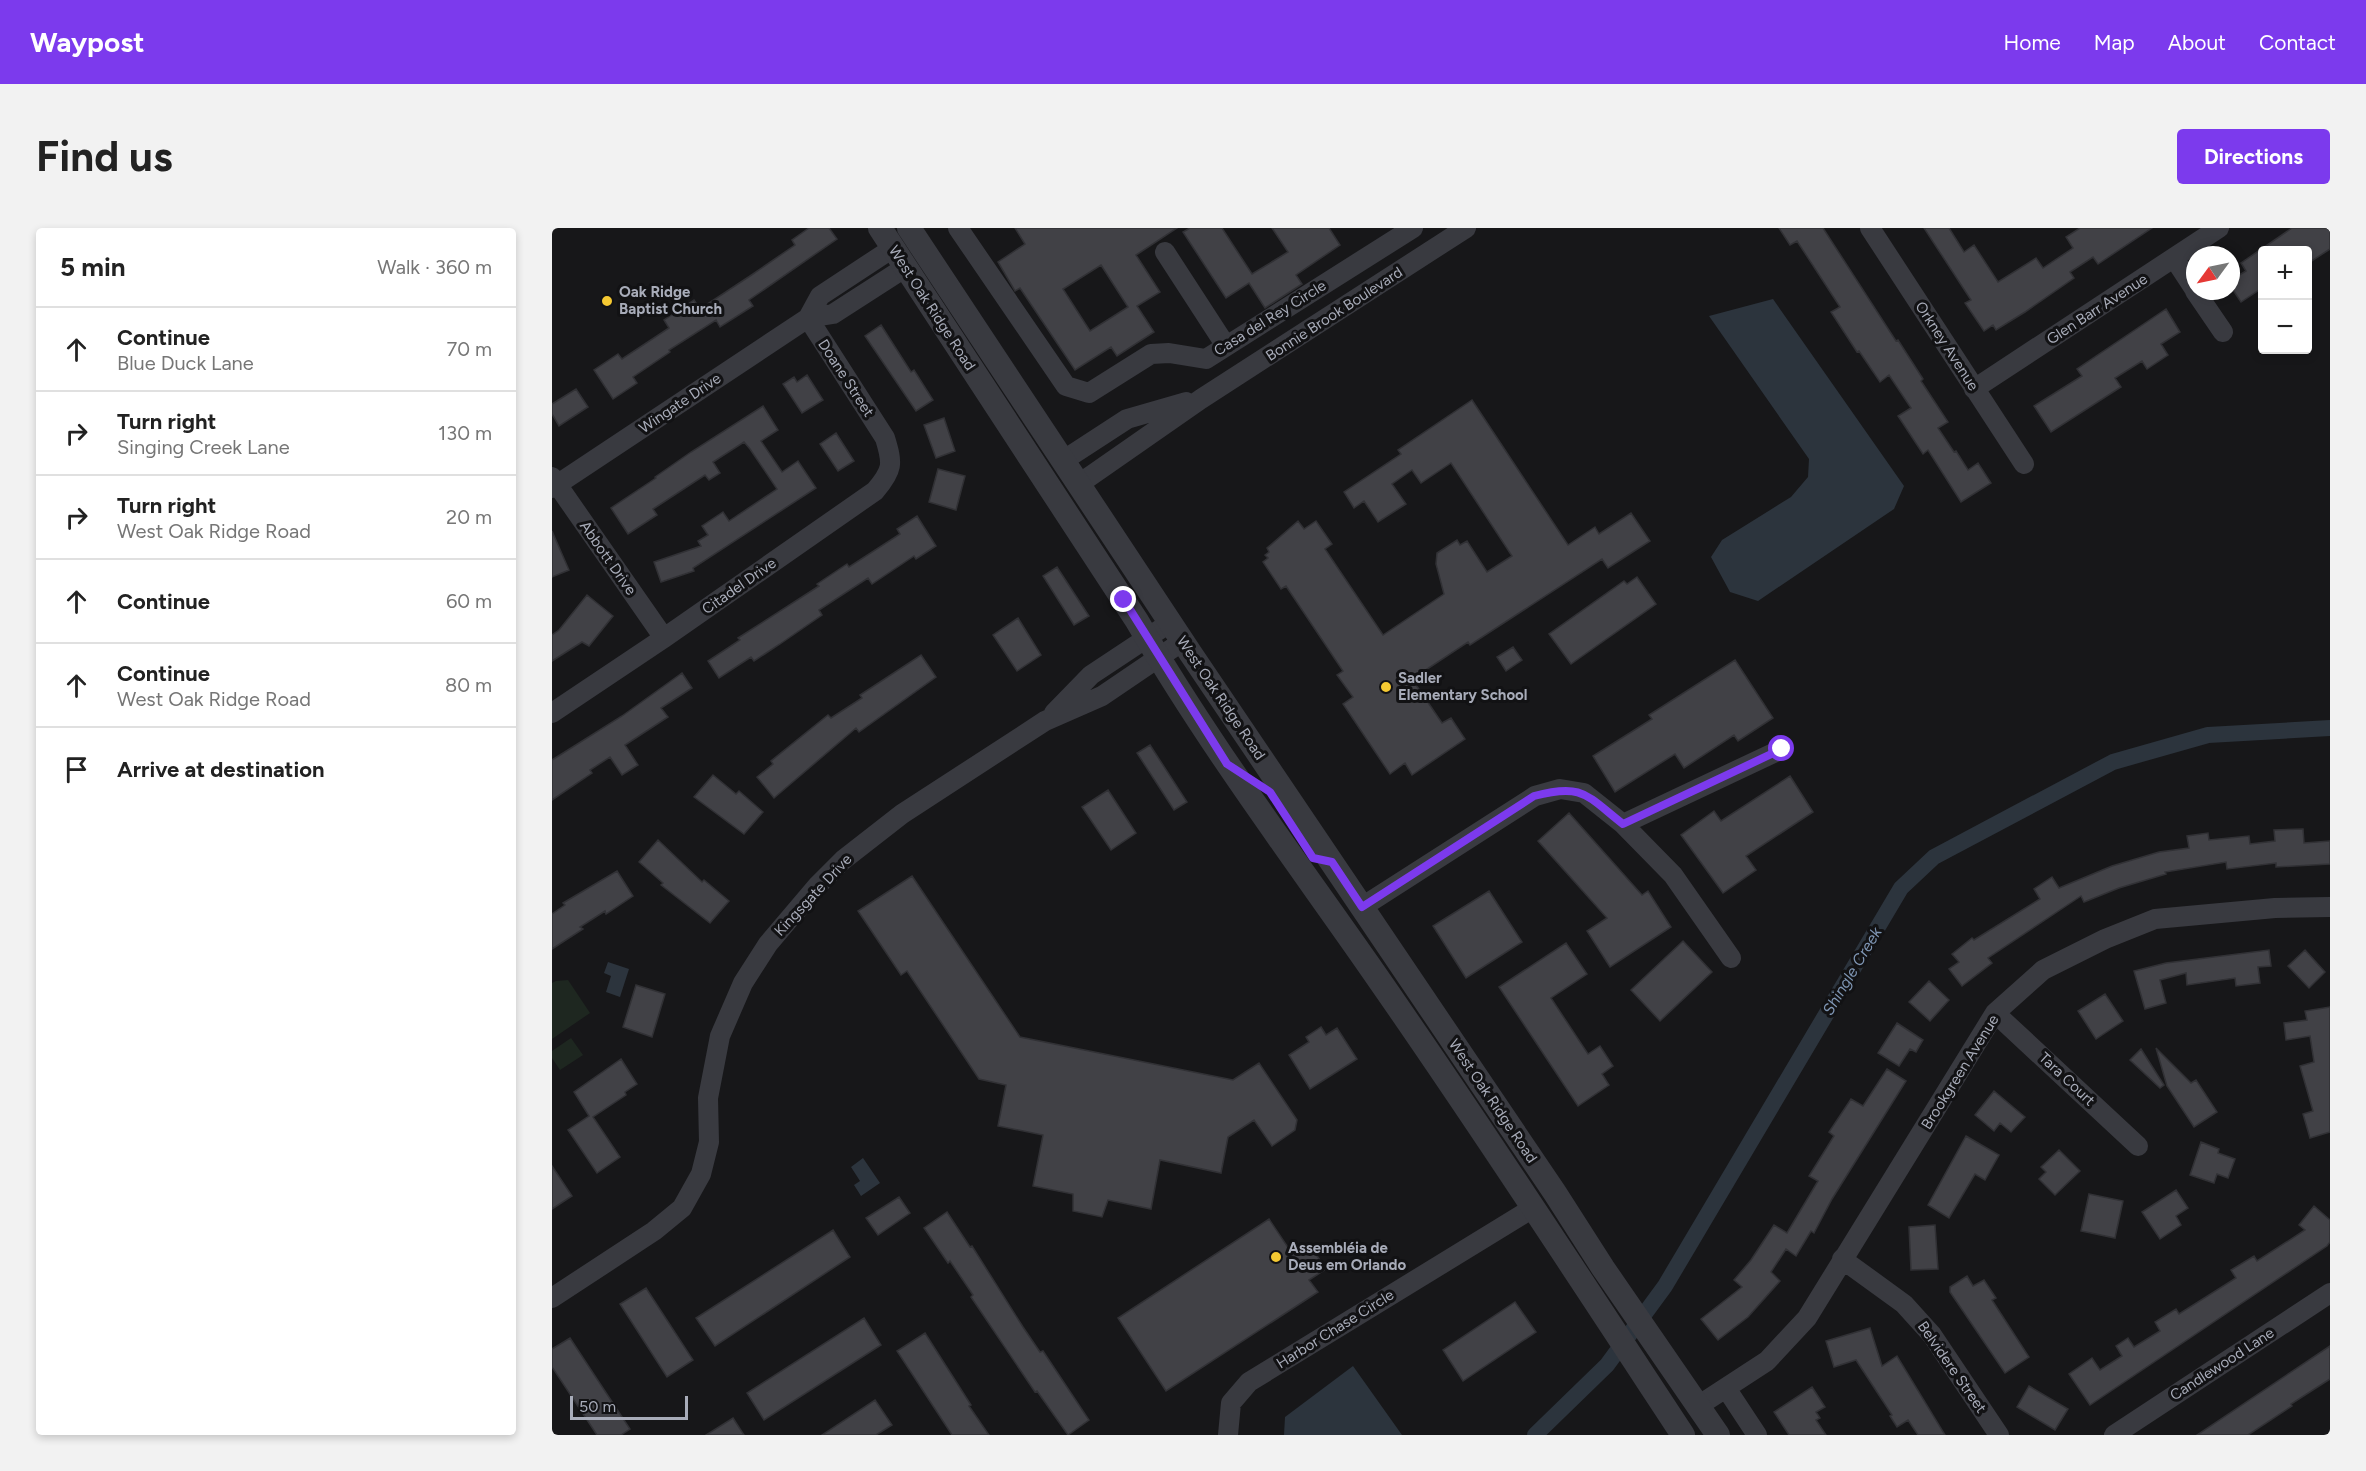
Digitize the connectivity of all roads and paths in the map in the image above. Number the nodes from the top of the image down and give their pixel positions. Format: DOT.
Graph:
graph roads {
  1 [pos="880,228"];
  2 [pos="909,228"];
  3 [pos="957,228"];
  4 [pos="1413,228"];
  5 [pos="1466,228"];
  6 [pos="1870,228"];
  7 [pos="2219,228"];
  8 [pos="1165,252"];
  9 [pos="899,258"];
  10 [pos="2174,258"];
  11 [pos="2186,277"];
  12 [pos="2201,300"];
  13 [pos="808,318"];
  14 [pos="2223,332"];
  15 [pos="1226,346"];
  16 [pos="999,364"];
  17 [pos="977,376"];
  18 [pos="1974,389"];
  19 [pos="1201,399"];
  20 [pos="885,438"];
  21 [pos="1064,460"];
  22 [pos="2024,464"];
  23 [pos="554,483"];
  24 [pos="1079,484"];
  25 [pos="1177,632"];
  26 [pos="664,638"];
  27 [pos="1153,648"];
  28 [pos="552,713"];
  29 [pos="1782,749"];
  30 [pos="1227,764"];
  31 [pos="1623,824"];
  32 [pos="1332,862"];
  33 [pos="1362,907"];
  34 [pos="2330,907"];
  35 [pos="1731,958"];
  36 [pos="1368,964"];
  37 [pos="1995,1013"];
  38 [pos="1449,1036"];
  39 [pos="2138,1146"];
  40 [pos="1533,1208"];
  41 [pos="1842,1259"];
  42 [pos="2330,1293"];
  43 [pos="552,1298"];
  44 [pos="1615,1332"];
  45 [pos="1726,1388"];
  46 [pos="1698,1406"];
  47 [pos="1228,1435"];
  48 [pos="1683,1435"];
  49 [pos="1718,1435"];
  50 [pos="1757,1435"];
  51 [pos="1999,1435"];
  52 [pos="2114,1435"];
  1 -- 9 [label="street, West Oak Ridge Road"];
  2 -- 16 [label="street, West Oak Ridge Road"];
  3 -- 15 [label="street, Casa del Rey Circle"];
  4 -- 15 [label="street, Casa del Rey Circle"];
  5 -- 19 [label="street, Bonnie Brook Boulevard"];
  6 -- 18 [label="street, Orkney Avenue"];
  7 -- 10 [label="street, Glen Barr Avenue"];
  8 -- 15 [label="street"];
  9 -- 13 [label="street, Wingate Drive"];
  9 -- 16 [label="street"];
  9 -- 17 [label="street, West Oak Ridge Road"];
  10 -- 11 [label="street"];
  10 -- 18 [label="street, Glen Barr Avenue"];
  12 -- 14 [label="street"];
  13 -- 20 [label="street, Doane Street"];
  13 -- 23 [label="street, Wingate Drive"];
  16 -- 21 [label="street, West Oak Ridge Road"];
  17 -- 24 [label="street"];
  17 -- 27 [label="street, West Oak Ridge Road"];
  18 -- 22 [label="street, Orkney Avenue"];
  19 -- 21 [label="street, Bonnie Brook Boulevard"];
  19 -- 24 [label="street, Bonnie Brook Boulevard"];
  20 -- 26 [label="street, Citadel Drive"];
  21 -- 24 [label="street, West Oak Ridge Road"];
  23 -- 26 [label="street, Abbott Drive"];
  24 -- 25 [label="street, West Oak Ridge Road"];
  25 -- 27 [label="street, Kingsgate Drive"];
  25 -- 32 [label="street, West Oak Ridge Road"];
  26 -- 28 [label="street, Citadel Drive"];
  27 -- 30 [label="street, West Oak Ridge Road"];
  27 -- 43 [label="street, Kingsgate Drive"];
  29 -- 31 [label="street"];
  30 -- 32 [label="street"];
  30 -- 36 [label="street, West Oak Ridge Road"];
  31 -- 33 [label="street"];
  31 -- 35 [label="street"];
  32 -- 33 [label="street, West Oak Ridge Road"];
  33 -- 38 [label="street, West Oak Ridge Road"];
  34 -- 37 [label="street, Brookgreen Avenue"];
  36 -- 38 [label="street"];
  36 -- 40 [label="street, West Oak Ridge Road"];
  37 -- 39 [label="street, Tara Court"];
  37 -- 41 [label="street, Brookgreen Avenue"];
  38 -- 46 [label="street, West Oak Ridge Road"];
  40 -- 44 [label="street, West Oak Ridge Road"];
  40 -- 47 [label="street, Harbor Chase Circle"];
  41 -- 45 [label="street, Brookgreen Avenue"];
  41 -- 51 [label="street, Belvidere Street"];
  42 -- 52 [label="street, Candlewood Lane"];
  44 -- 46 [label="street"];
  44 -- 48 [label="street, West Oak Ridge Road"];
  45 -- 46 [label="street, Brookgreen Avenue"];
  45 -- 50 [label="street"];
  46 -- 49 [label="street, West Oak Ridge Road"];
}
